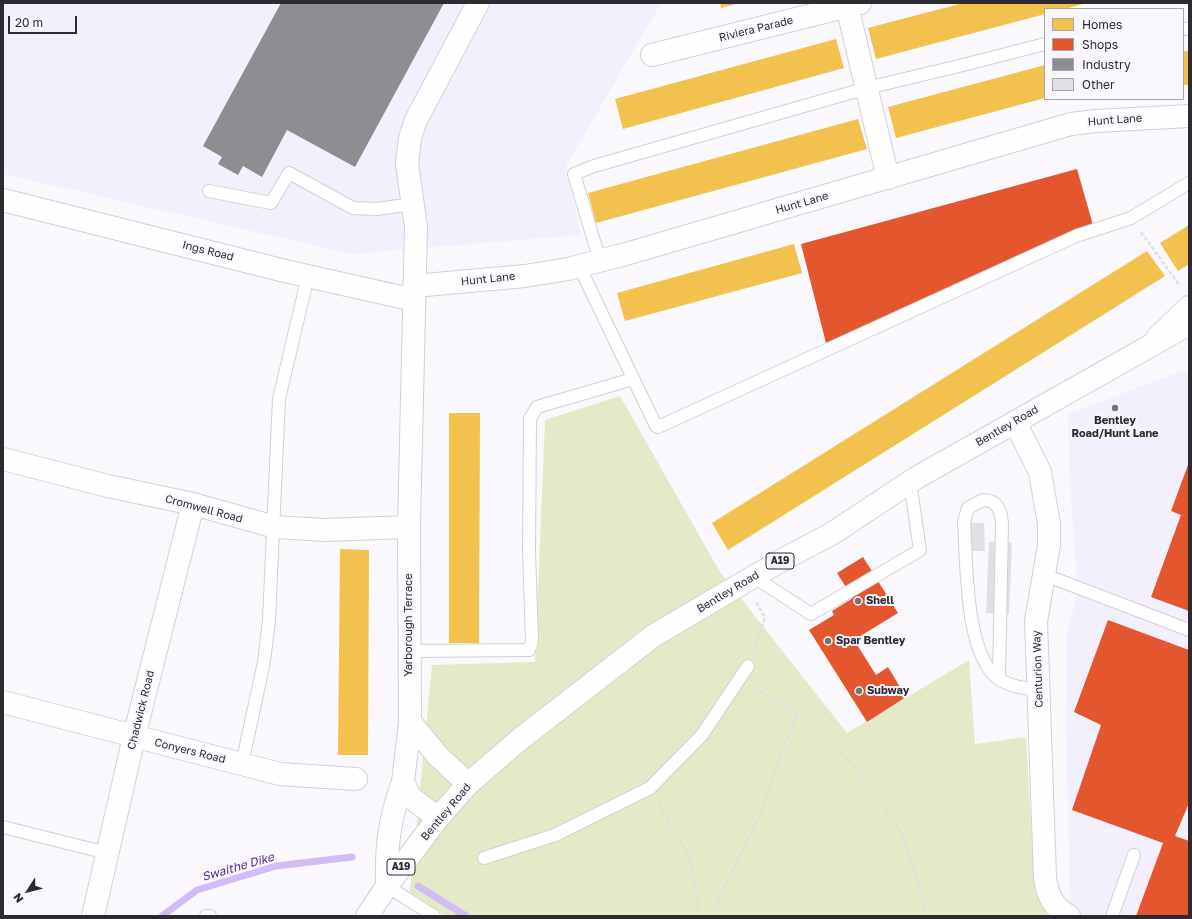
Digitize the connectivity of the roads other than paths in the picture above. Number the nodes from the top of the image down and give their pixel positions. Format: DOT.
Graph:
graph roads {
  1 [pos="478,3"];
  2 [pos="853,5"];
  3 [pos="1044,44"];
  4 [pos="652,55"];
  5 [pos="867,88"];
  6 [pos="1189,116"];
  7 [pos="888,178"];
  8 [pos="1189,183"];
  9 [pos="208,191"];
  10 [pos="3,200"];
  11 [pos="412,204"];
  12 [pos="600,261"];
  13 [pos="579,266"];
  14 [pos="308,276"];
  15 [pos="414,293"];
  16 [pos="1187,300"];
  17 [pos="1189,324"];
  18 [pos="1189,339"];
  19 [pos="1152,343"];
  20 [pos="633,379"];
  21 [pos="1015,422"];
  22 [pos="3,458"];
  23 [pos="910,482"];
  24 [pos="193,504"];
  25 [pos="275,527"];
  26 [pos="409,527"];
  27 [pos="1045,575"];
  28 [pos="749,580"];
  29 [pos="1189,630"];
  30 [pos="410,652"];
  31 [pos="748,666"];
  32 [pos="999,679"];
  33 [pos="1039,690"];
  34 [pos="3,702"];
  35 [pos="410,722"];
  36 [pos="134,737"];
  37 [pos="242,764"];
  38 [pos="356,779"];
  39 [pos="402,782"];
  40 [pos="468,784"];
  41 [pos="438,818"];
  42 [pos="3,827"];
  43 [pos="107,853"];
  44 [pos="1134,855"];
  45 [pos="484,858"];
  46 [pos="387,886"];
  47 [pos="93,916"];
  48 [pos="206,916"];
  49 [pos="210,916"];
  50 [pos="367,916"];
  51 [pos="434,916"];
  52 [pos="1069,916"];
  53 [pos="1112,916"];
  1 -- 11 [label="main road"];
  2 -- 4 [label="main road, Riviera Parade"];
  2 -- 5 [label="main road"];
  3 -- 5 [label="lane"];
  5 -- 7 [label="main road"];
  5 -- 12 [label="lane"];
  6 -- 7 [label="main road, Hunt Lane"];
  7 -- 12 [label="main road, Hunt Lane"];
  8 -- 20 [label="lane"];
  9 -- 11 [label="lane"];
  10 -- 14 [label="main road, Ings Road"];
  11 -- 15 [label="main road"];
  12 -- 13 [label="main road, Hunt Lane"];
  13 -- 15 [label="main road, Hunt Lane"];
  13 -- 20 [label="lane"];
  14 -- 15 [label="main road, Ings Road"];
  14 -- 25 [label="lane"];
  15 -- 26 [label="main road"];
  16 -- 19 [label="main road, Bentley Road"];
  17 -- 19 [label="main road, Bentley Road / A19"];
  18 -- 19 [label="main road, Bentley Road / A19"];
  19 -- 21 [label="main road, Bentley Road / A19"];
  20 -- 30 [label="lane"];
  21 -- 23 [label="main road, Bentley Road / A19"];
  21 -- 27 [label="main road, Centurion Way"];
  22 -- 24 [label="main road, Cromwell Road"];
  23 -- 28 [label="main road, Bentley Road / A19"];
  23 -- 28 [label="lane"];
  24 -- 25 [label="main road, Cromwell Road"];
  24 -- 36 [label="main road, Chadwick Road"];
  25 -- 26 [label="main road, Cromwell Road"];
  25 -- 37 [label="lane"];
  26 -- 30 [label="main road, Yarborough Terrace"];
  27 -- 29 [label="lane"];
  27 -- 33 [label="main road, Centurion Way"];
  28 -- 40 [label="main road, Bentley Road / A19"];
  30 -- 35 [label="main road, Yarborough Terrace"];
  31 -- 45 [label="lane"];
  32 -- 32 [label="lane"];
  32 -- 33 [label="lane"];
  33 -- 52 [label="main road, Centurion Way"];
  34 -- 36 [label="main road, Conyers Road"];
  35 -- 39 [label="main road, Yarborough Terrace"];
  35 -- 40 [label="main road"];
  36 -- 37 [label="main road, Conyers Road"];
  36 -- 43 [label="main road, Chadwick Road"];
  37 -- 38 [label="main road, Conyers Road"];
  39 -- 41 [label="main road"];
  39 -- 46 [label="main road, Yarborough Terrace"];
  40 -- 41 [label="main road, Bentley Road / A19"];
  41 -- 46 [label="main road, Bentley Road / A19"];
  42 -- 43 [label="lane"];
  43 -- 47 [label="main road, Chadwick Road"];
  44 -- 53 [label="lane"];
  46 -- 50 [label="main road, Bentley Road / A19"];
  46 -- 51 [label="lane"];
  48 -- 49 [label="lane"];
}
